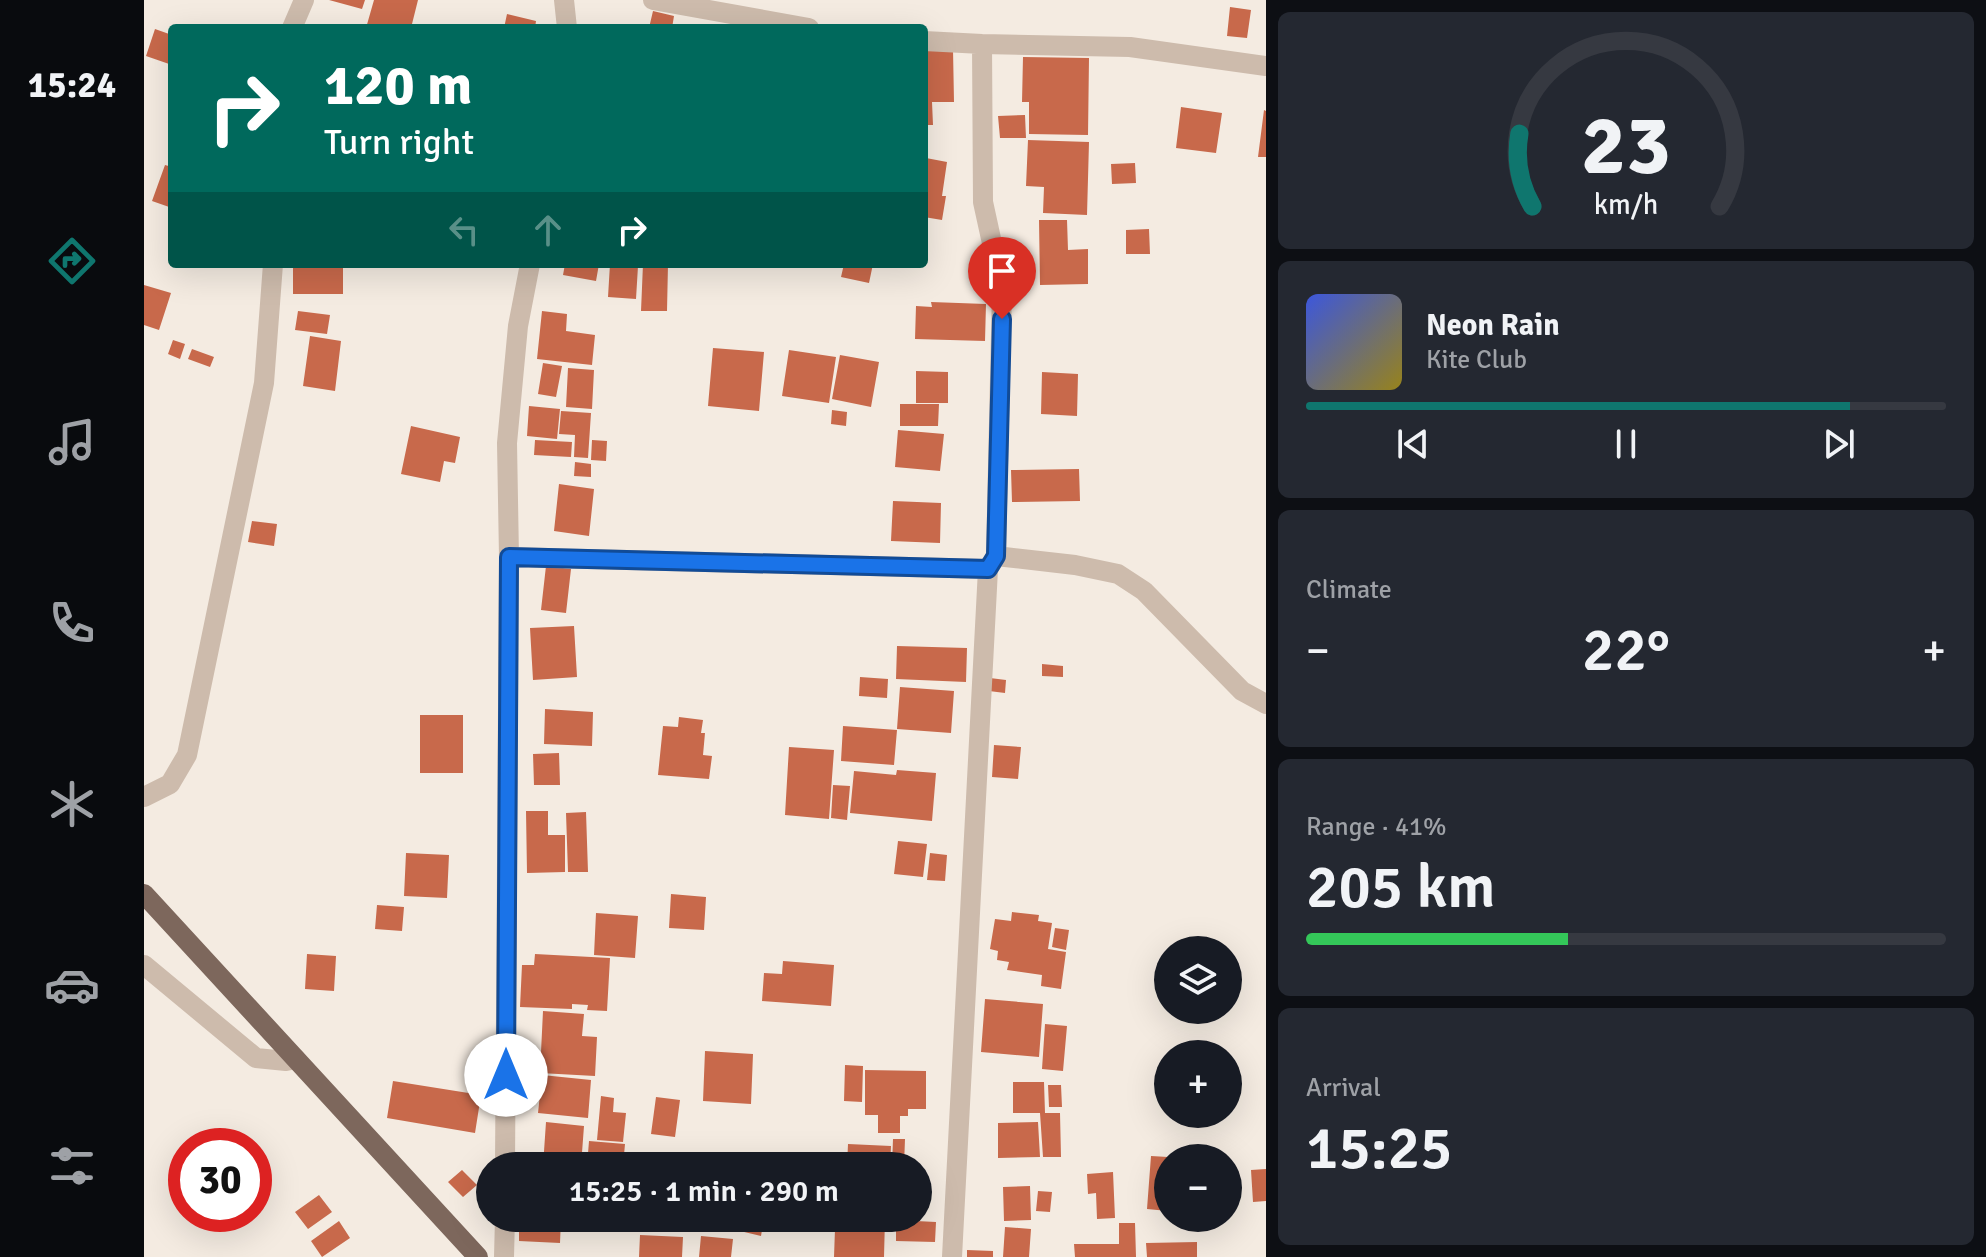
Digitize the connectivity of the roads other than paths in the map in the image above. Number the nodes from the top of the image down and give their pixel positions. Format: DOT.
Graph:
graph roads {
  1 [pos="304,0"];
  2 [pos="564,0"];
  3 [pos="653,0"];
  4 [pos="294,24"];
  5 [pos="567,24"];
  6 [pos="787,24"];
  7 [pos="928,41"];
  8 [pos="982,44"];
  9 [pos="1266,66"];
  10 [pos="273,268"];
  11 [pos="529,268"];
  12 [pos="509,557"];
  13 [pos="992,563"];
  14 [pos="1266,704"];
  15 [pos="144,797"];
  16 [pos="144,894"];
  17 [pos="144,965"];
  18 [pos="296,1059"];
  19 [pos="505,1152"];
  20 [pos="505,1232"];
  21 [pos="478,1257"];
  22 [pos="504,1257"];
  23 [pos="952,1257"];
  1 -- 4 [label="street"];
  2 -- 5 [label="street"];
  3 -- 6 [label="street"];
  7 -- 8 [label="street"];
  8 -- 9 [label="street"];
  8 -- 13 [label="street"];
  10 -- 15 [label="street"];
  11 -- 12 [label="street"];
  12 -- 13 [label="street"];
  12 -- 19 [label="street"];
  13 -- 14 [label="street"];
  13 -- 23 [label="street"];
  16 -- 18 [label="main road"];
  17 -- 18 [label="street"];
  18 -- 21 [label="main road"];
  20 -- 22 [label="street"];
}
